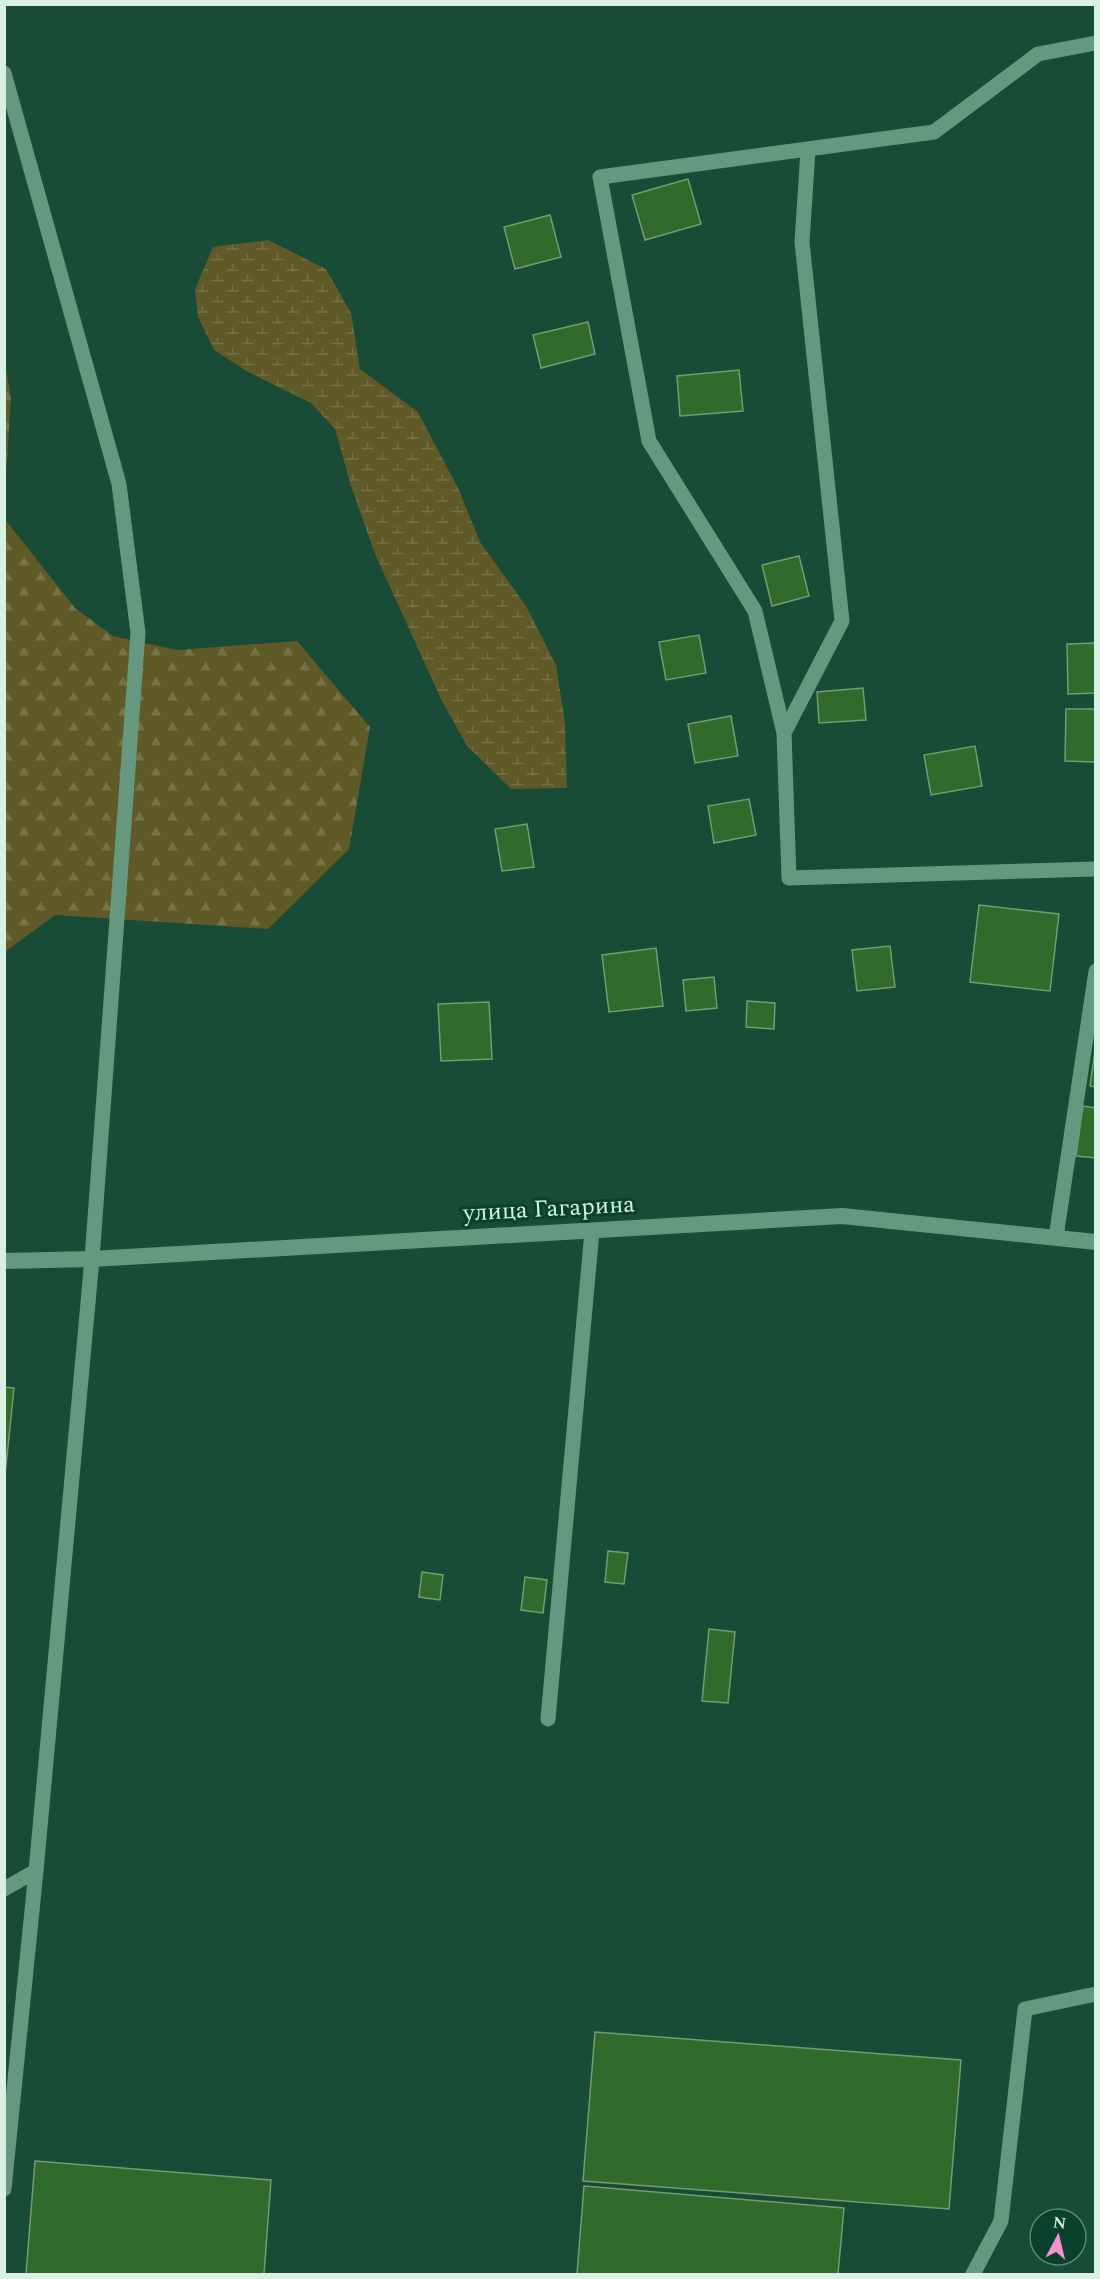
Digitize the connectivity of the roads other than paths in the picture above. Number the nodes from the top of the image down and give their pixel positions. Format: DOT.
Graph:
graph roads {
  1 [pos="1095,43"];
  2 [pos="4,73"];
  3 [pos="808,150"];
  4 [pos="784,733"];
  5 [pos="1095,869"];
  6 [pos="1095,970"];
  7 [pos="592,1231"];
  8 [pos="1056,1237"];
  9 [pos="1095,1242"];
  10 [pos="92,1259"];
  11 [pos="4,1261"];
  12 [pos="548,1719"];
  13 [pos="36,1871"];
  14 [pos="4,1889"];
  15 [pos="1095,1994"];
  16 [pos="4,2189"];
  17 [pos="973,2274"];
  1 -- 3 [label="lane"];
  2 -- 10 [label="lane"];
  3 -- 4 [label="lane"];
  3 -- 4 [label="lane"];
  4 -- 5 [label="lane"];
  6 -- 8 [label="lane"];
  7 -- 8 [label="street, улица Гагарина"];
  7 -- 10 [label="street, улица Гагарина"];
  7 -- 12 [label="lane"];
  8 -- 9 [label="street, улица Гагарина"];
  10 -- 11 [label="street, улица Гагарина"];
  10 -- 13 [label="lane"];
  13 -- 14 [label="lane"];
  13 -- 16 [label="lane"];
  15 -- 17 [label="lane"];
}
